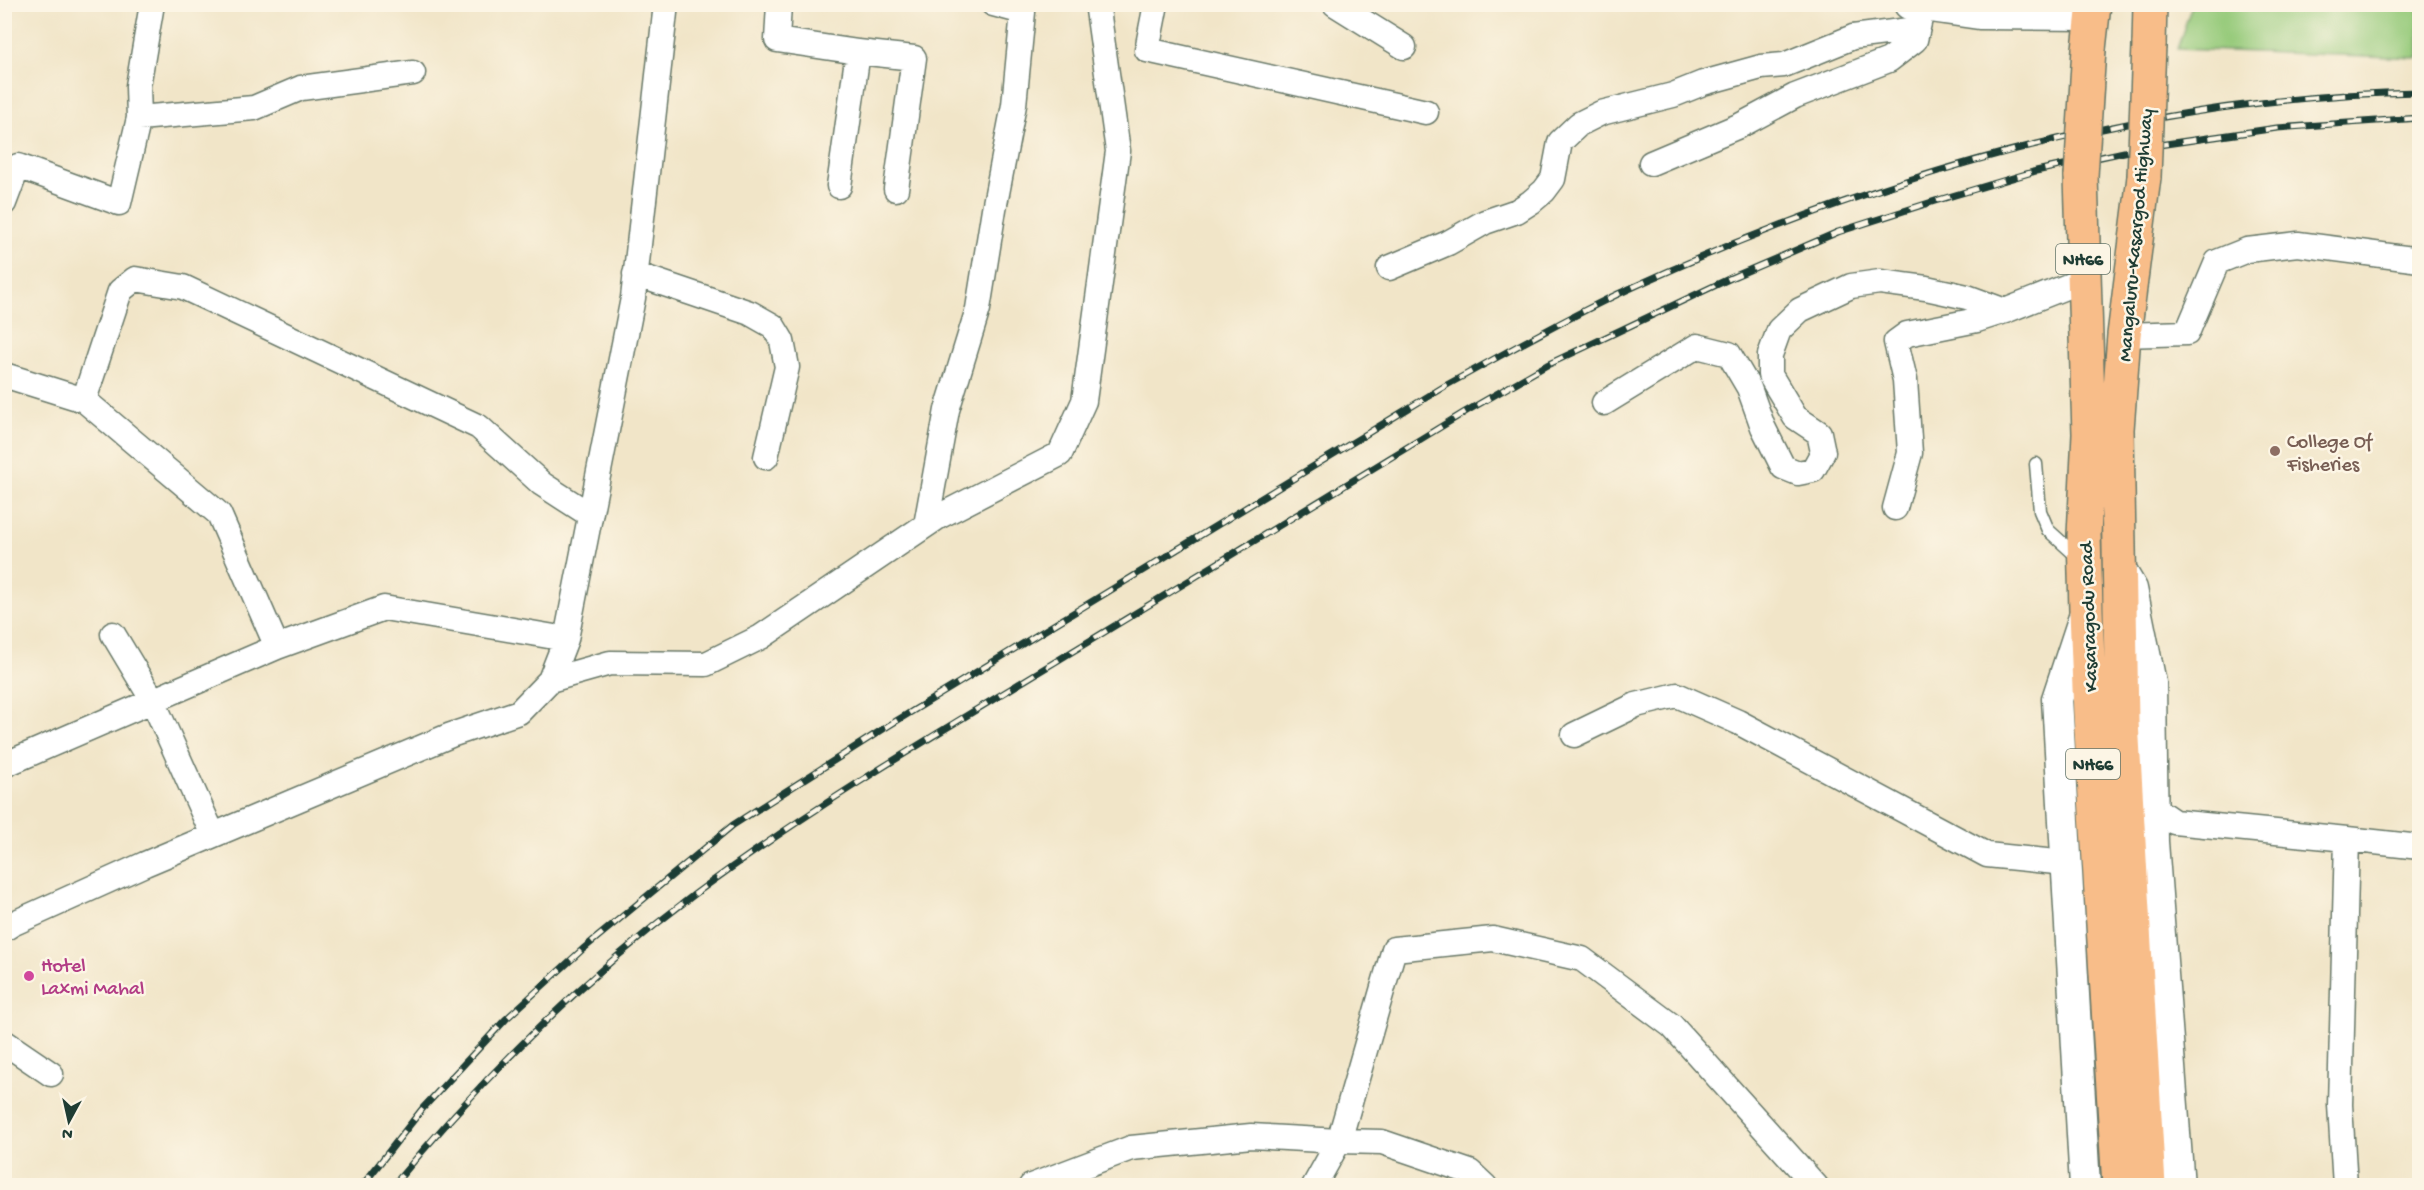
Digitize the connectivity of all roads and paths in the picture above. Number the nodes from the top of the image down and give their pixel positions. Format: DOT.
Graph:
graph roads {
  1 [pos="152,4"];
  2 [pos="666,4"];
  3 [pos="779,4"];
  4 [pos="993,4"];
  5 [pos="1100,4"];
  6 [pos="1156,4"];
  7 [pos="1335,4"];
  8 [pos="2150,4"];
  9 [pos="2084,7"];
  10 [pos="1918,14"];
  11 [pos="1404,47"];
  12 [pos="858,52"];
  13 [pos="413,73"];
  14 [pos="1426,112"];
  15 [pos="139,118"];
  16 [pos="1651,163"];
  17 [pos="839,186"];
  18 [pos="896,189"];
  19 [pos="4,203"];
  20 [pos="2420,260"];
  21 [pos="1389,268"];
  22 [pos="635,274"];
  23 [pos="2083,280"];
  24 [pos="2005,311"];
  25 [pos="2124,335"];
  26 [pos="4,375"];
  27 [pos="84,400"];
  28 [pos="1604,403"];
  29 [pos="2117,429"];
  30 [pos="766,458"];
  31 [pos="2036,464"];
  32 [pos="1895,508"];
  33 [pos="590,515"];
  34 [pos="926,525"];
  35 [pos="2085,564"];
  36 [pos="2119,566"];
  37 [pos="2086,612"];
  38 [pos="113,634"];
  39 [pos="566,639"];
  40 [pos="276,647"];
  41 [pos="550,680"];
  42 [pos="152,699"];
  43 [pos="1574,735"];
  44 [pos="4,765"];
  45 [pos="2163,814"];
  46 [pos="213,835"];
  47 [pos="2347,839"];
  48 [pos="2420,847"];
  49 [pos="2066,863"];
  50 [pos="4,929"];
  51 [pos="8,1052"];
  52 [pos="51,1074"];
  53 [pos="1339,1141"];
  54 [pos="1031,1185"];
  55 [pos="1314,1185"];
  56 [pos="1485,1185"];
  57 [pos="1816,1185"];
  58 [pos="2085,1185"];
  59 [pos="2119,1185"];
  60 [pos="2149,1185"];
  61 [pos="2179,1185"];
  62 [pos="2345,1185"];
  1 -- 15 [label="street"];
  2 -- 22 [label="street"];
  3 -- 12 [label="street"];
  4 -- 34 [label="street"];
  5 -- 34 [label="street"];
  6 -- 14 [label="street"];
  7 -- 11 [label="street"];
  8 -- 25 [label="highway, Mangaluru-Kasargod Highway / NH66, bridge"];
  9 -- 10 [label="street"];
  9 -- 23 [label="highway, Kasaragodu Road / NH66, bridge"];
  10 -- 16 [label="street"];
  10 -- 21 [label="street"];
  12 -- 17 [label="street"];
  12 -- 18 [label="street"];
  13 -- 15 [label="street"];
  15 -- 19 [label="street"];
  20 -- 25 [label="street"];
  22 -- 30 [label="street"];
  22 -- 33 [label="street"];
  23 -- 24 [label="street"];
  23 -- 35 [label="highway, Kasaragodu Road / NH66"];
  24 -- 28 [label="street"];
  24 -- 32 [label="street"];
  25 -- 29 [label="highway, Mangaluru-Kasargod Highway / NH66"];
  26 -- 27 [label="street"];
  27 -- 33 [label="street"];
  27 -- 40 [label="street"];
  29 -- 36 [label="highway, Kasaragodu Road / NH66"];
  31 -- 35 [label="lane"];
  33 -- 39 [label="street"];
  34 -- 41 [label="street"];
  35 -- 37 [label="highway, Kasaragodu Road / NH66"];
  36 -- 45 [label="street"];
  36 -- 60 [label="highway, Kasaragodu Road / NH66"];
  37 -- 49 [label="street"];
  37 -- 59 [label="highway, Kasaragodu Road / NH66"];
  38 -- 42 [label="street"];
  39 -- 40 [label="street"];
  39 -- 41 [label="street"];
  40 -- 42 [label="street"];
  41 -- 46 [label="street"];
  42 -- 44 [label="street"];
  42 -- 46 [label="street"];
  43 -- 49 [label="street"];
  45 -- 47 [label="street"];
  45 -- 61 [label="street"];
  46 -- 50 [label="street"];
  47 -- 48 [label="street"];
  47 -- 62 [label="street"];
  49 -- 58 [label="street"];
  51 -- 52 [label="street"];
  53 -- 54 [label="street"];
  53 -- 55 [label="street"];
  53 -- 56 [label="street"];
  53 -- 57 [label="street"];
}
